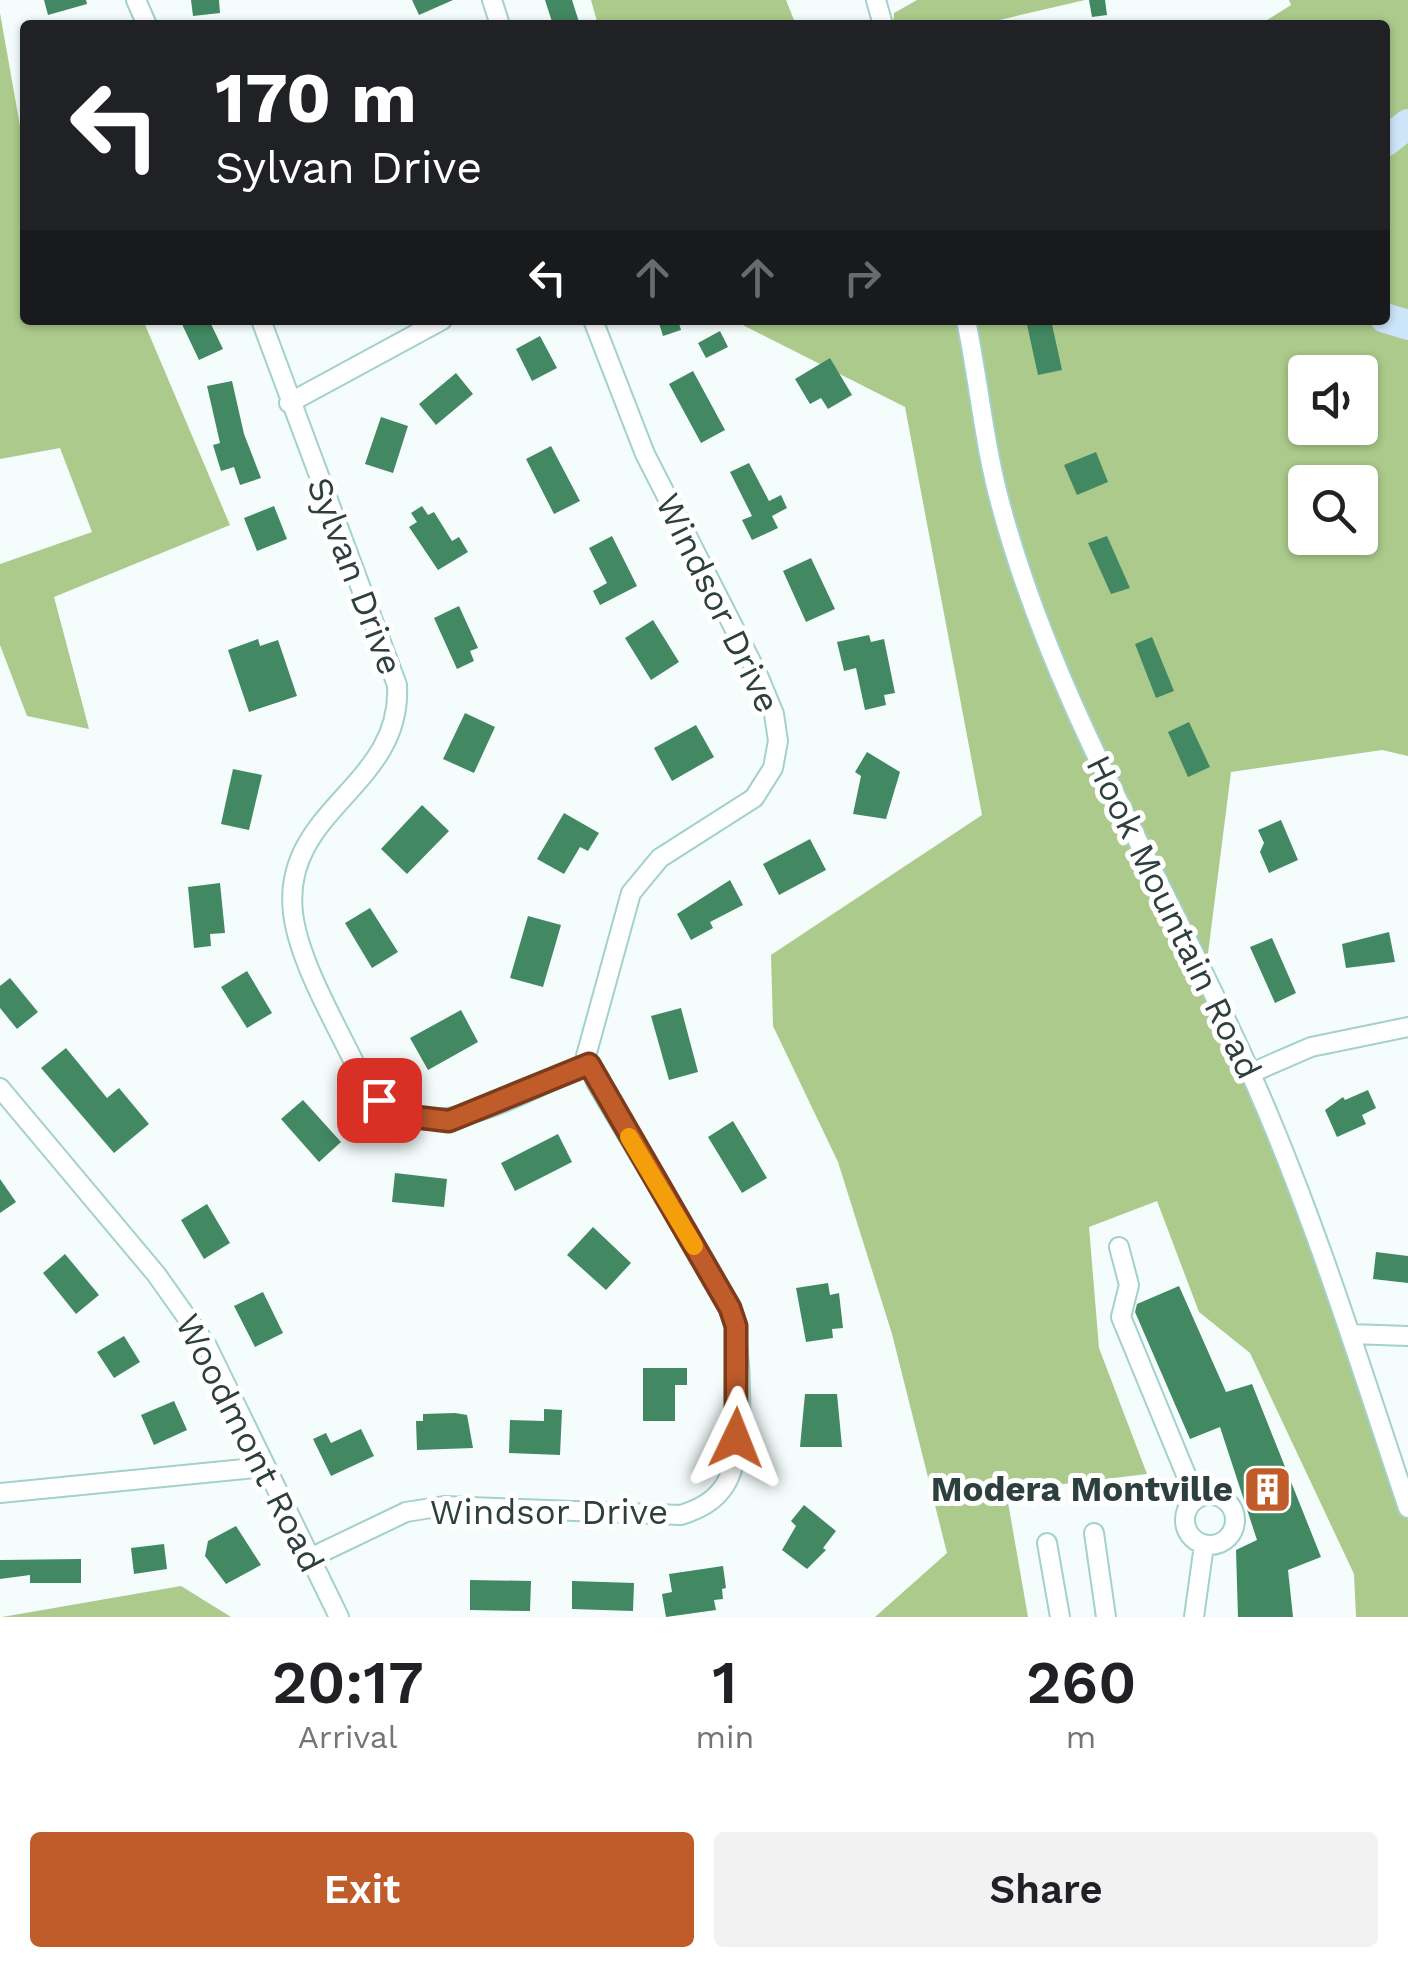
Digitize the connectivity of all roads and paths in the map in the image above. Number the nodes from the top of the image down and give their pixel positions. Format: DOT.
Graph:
graph roads {
  1 [pos="264,325"];
  2 [pos="433,325"];
  3 [pos="595,325"];
  4 [pos="967,325"];
  5 [pos="289,403"];
  6 [pos="1408,1027"];
  7 [pos="589,1064"];
  8 [pos="1251,1073"];
  9 [pos="0,1088"];
  10 [pos="1119,1247"];
  11 [pos="1350,1334"];
  12 [pos="1408,1336"];
  13 [pos="266,1467"];
  14 [pos="0,1493"];
  15 [pos="1196,1499"];
  16 [pos="1408,1508"];
  17 [pos="1094,1533"];
  18 [pos="1047,1543"];
  19 [pos="1204,1545"];
  20 [pos="310,1558"];
  21 [pos="339,1617"];
  22 [pos="1060,1617"];
  23 [pos="1106,1617"];
  24 [pos="1194,1617"];
  1 -- 5 [label="street, Sylvan Drive"];
  2 -- 5 [label="street"];
  3 -- 7 [label="street, Windsor Drive"];
  4 -- 8 [label="street, Hook Mountain Road"];
  5 -- 7 [label="street, Sylvan Drive"];
  6 -- 8 [label="street"];
  7 -- 20 [label="street, Windsor Drive"];
  8 -- 11 [label="street, Hook Mountain Road"];
  9 -- 13 [label="street, Woodmont Road"];
  10 -- 15 [label="street"];
  11 -- 12 [label="street"];
  11 -- 16 [label="street, Hook Mountain Road"];
  13 -- 14 [label="street"];
  13 -- 20 [label="street, Woodmont Road"];
  15 -- 19 [label="street"];
  15 -- 19 [label="street"];
  17 -- 23 [label="street"];
  18 -- 22 [label="street"];
  19 -- 24 [label="street"];
  20 -- 21 [label="street, Woodmont Road"];
}
